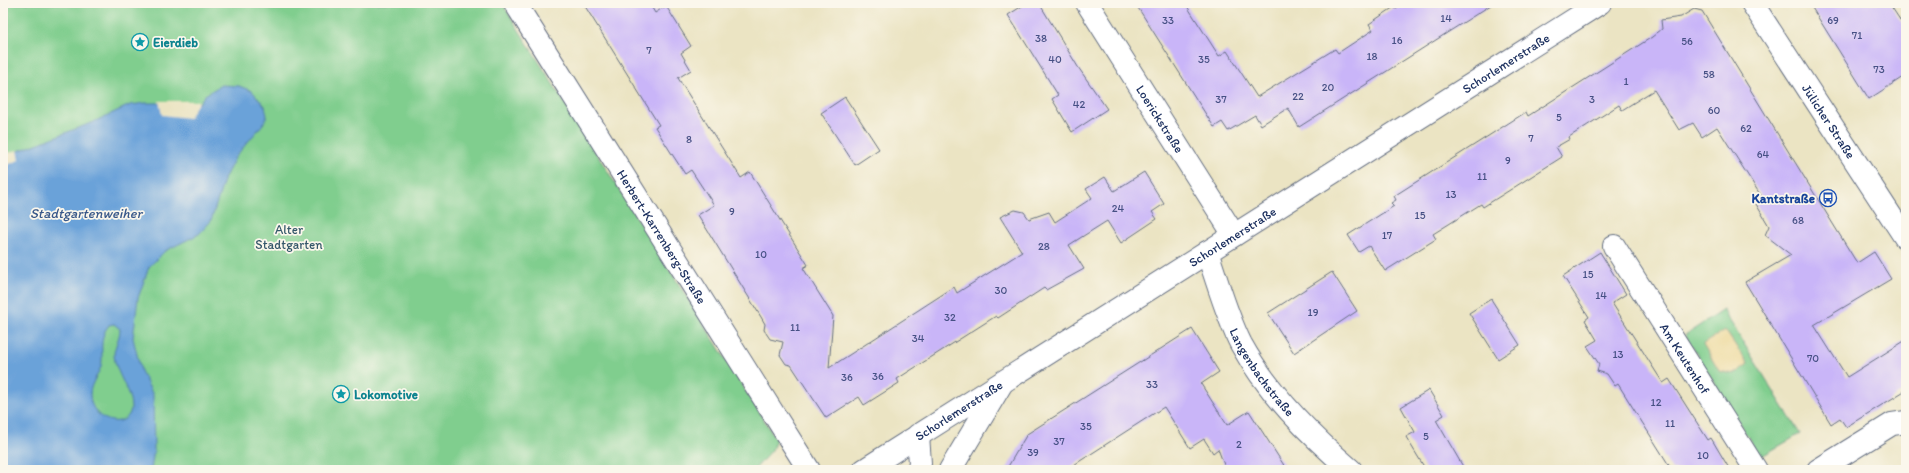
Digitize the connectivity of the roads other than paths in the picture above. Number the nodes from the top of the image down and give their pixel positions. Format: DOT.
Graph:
graph roads {
  1 [pos="515,3"];
  2 [pos="1086,3"];
  3 [pos="1600,3"];
  4 [pos="1752,3"];
  5 [pos="1234,235"];
  6 [pos="1906,239"];
  7 [pos="1614,246"];
  8 [pos="1207,252"];
  9 [pos="1002,383"];
  10 [pos="1906,422"];
  11 [pos="918,436"];
  12 [pos="809,470"];
  13 [pos="864,470"];
  14 [pos="918,470"];
  15 [pos="950,470"];
  16 [pos="1351,470"];
  17 [pos="1756,470"];
  18 [pos="1818,470"];
  1 -- 12 [label="street, Herbert-Karrenberg-Straße"];
  2 -- 5 [label="street, Loerickstraße"];
  3 -- 5 [label="street, Schorlemerstraße"];
  4 -- 6 [label="street, Jülicher Straße"];
  5 -- 8 [label="street, Schorlemerstraße"];
  7 -- 17 [label="street, Am Keutenhof"];
  8 -- 9 [label="street, Schorlemerstraße"];
  8 -- 16 [label="street, Langenbachstraße"];
  9 -- 11 [label="street, Schorlemerstraße"];
  9 -- 15 [label="street"];
  10 -- 18 [label="street"];
  11 -- 13 [label="street, Schorlemerstraße"];
  11 -- 14 [label="street"];
}
